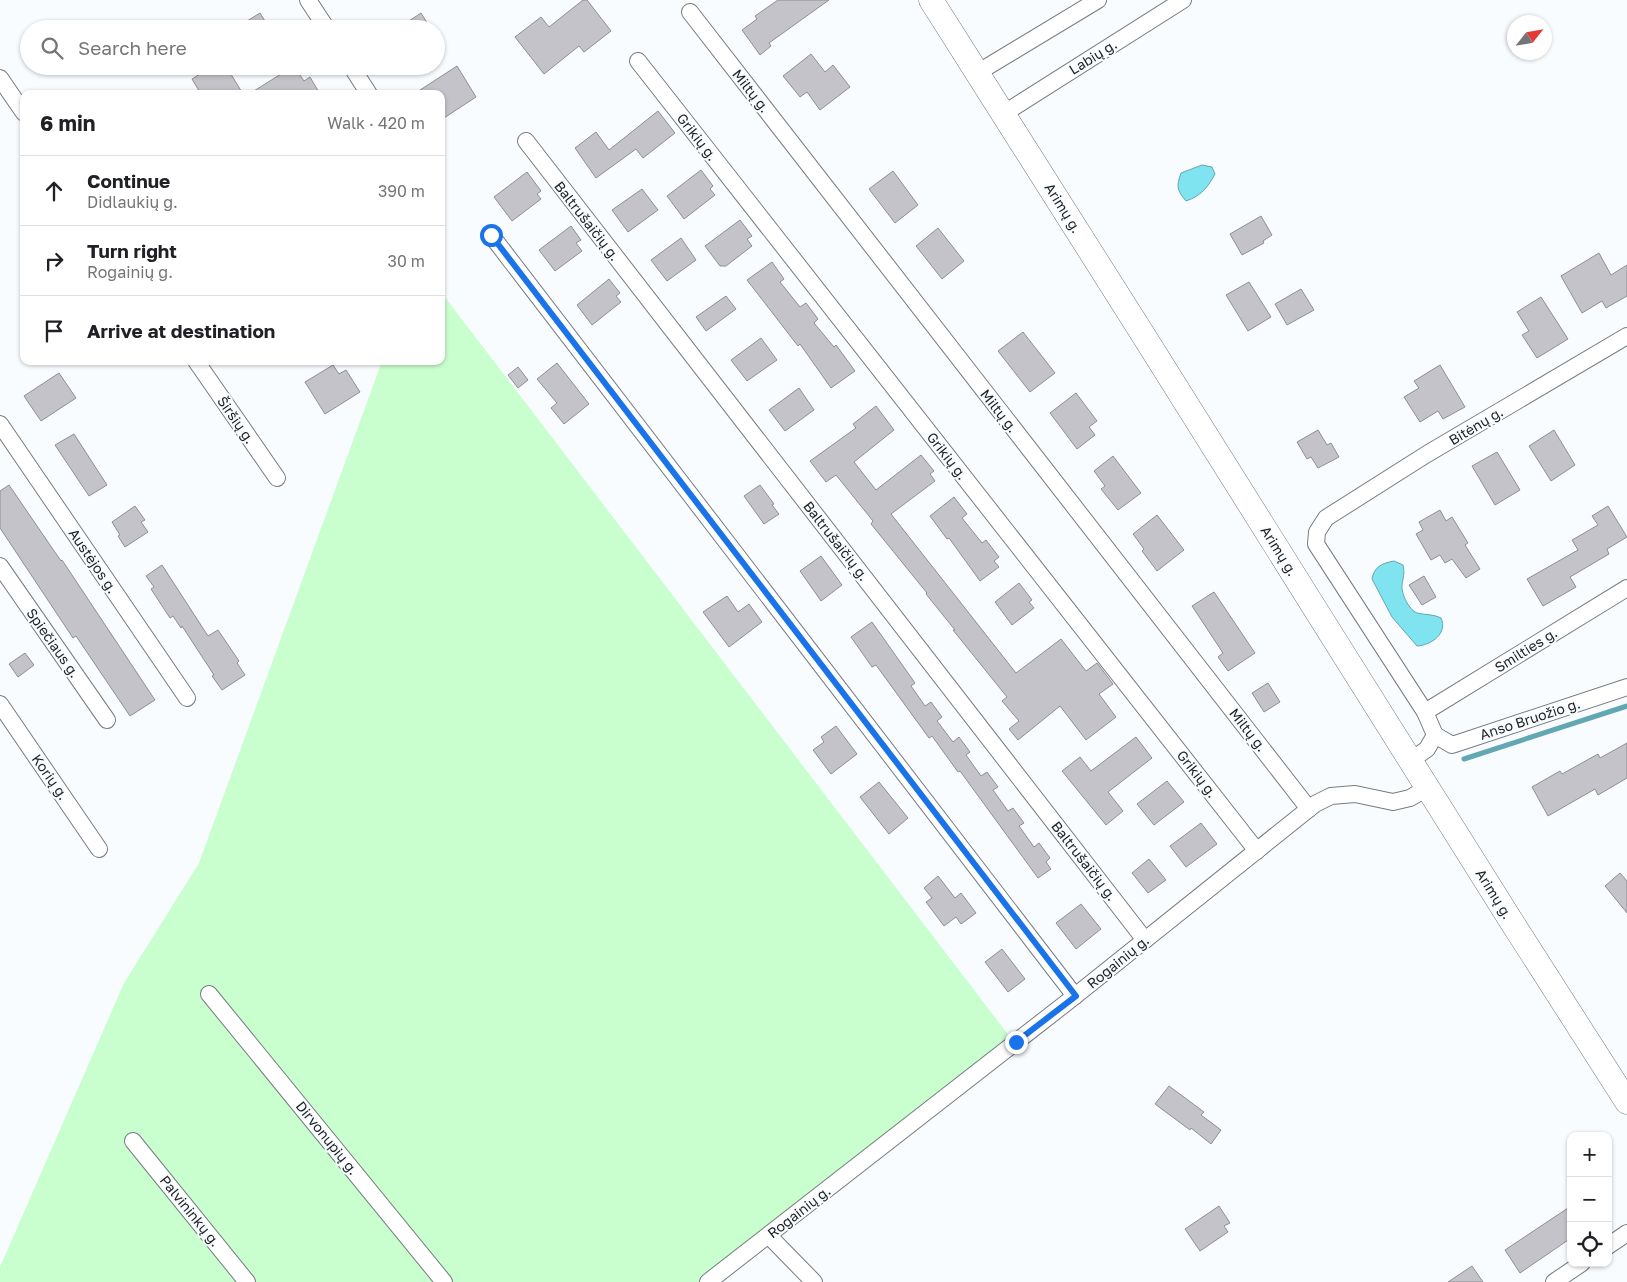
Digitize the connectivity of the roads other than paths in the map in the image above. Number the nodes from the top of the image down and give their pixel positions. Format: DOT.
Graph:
graph roads {
  1 [pos="308,0"];
  2 [pos="932,0"];
  3 [pos="1098,0"];
  4 [pos="1183,0"];
  5 [pos="690,12"];
  6 [pos="321,20"];
  7 [pos="638,61"];
  8 [pos="977,73"];
  9 [pos="357,75"];
  10 [pos="0,78"];
  11 [pos="366,90"];
  12 [pos="20,107"];
  13 [pos="1003,114"];
  14 [pos="526,141"];
  15 [pos="491,235"];
  16 [pos="1627,336"];
  17 [pos="199,365"];
  18 [pos="0,424"];
  19 [pos="277,478"];
  20 [pos="0,566"];
  21 [pos="1627,588"];
  22 [pos="1627,687"];
  23 [pos="187,698"];
  24 [pos="0,704"];
  25 [pos="1425,712"];
  26 [pos="107,720"];
  27 [pos="1435,735"];
  28 [pos="1410,761"];
  29 [pos="1427,788"];
  30 [pos="1309,809"];
  31 [pos="99,849"];
  32 [pos="1257,851"];
  33 [pos="1145,940"];
  34 [pos="209,994"];
  35 [pos="1076,996"];
  36 [pos="1627,1102"];
  37 [pos="133,1141"];
  38 [pos="1627,1233"];
  39 [pos="768,1236"];
  40 [pos="1612,1243"];
  41 [pos="1576,1267"];
  42 [pos="247,1282"];
  43 [pos="444,1282"];
  44 [pos="708,1282"];
  45 [pos="814,1282"];
  46 [pos="1554,1282"];
  1 -- 6 [label="street"];
  2 -- 8 [label="main road, Arimų g."];
  3 -- 8 [label="street"];
  4 -- 13 [label="street, Labių g."];
  5 -- 30 [label="street, Miltų g."];
  7 -- 32 [label="street, Grikių g."];
  8 -- 13 [label="main road, Arimų g."];
  9 -- 11 [label="street"];
  10 -- 12 [label="street"];
  13 -- 28 [label="main road, Arimų g."];
  14 -- 33 [label="street, Baltrušaičių g."];
  15 -- 35 [label="street"];
  16 -- 25 [label="street, Bitėnų g."];
  17 -- 19 [label="street, Širšių g."];
  18 -- 23 [label="street, Austėjos g."];
  20 -- 26 [label="street, Spiečiaus g."];
  21 -- 25 [label="street, Smilties g."];
  22 -- 27 [label="street, Anso Bruožio g."];
  24 -- 31 [label="street, Korių g."];
  25 -- 27 [label="street"];
  27 -- 28 [label="street"];
  28 -- 29 [label="main road, Arimų g."];
  29 -- 30 [label="street, Rogainių g."];
  29 -- 36 [label="main road, Arimų g."];
  30 -- 32 [label="street, Rogainių g."];
  32 -- 33 [label="street, Rogainių g."];
  33 -- 35 [label="street, Rogainių g."];
  34 -- 43 [label="street, Dirvonupių g."];
  35 -- 39 [label="street, Rogainių g."];
  37 -- 42 [label="street, Palvininkų g."];
  38 -- 40 [label="street"];
  39 -- 44 [label="street, Rogainių g."];
  39 -- 45 [label="street"];
  41 -- 46 [label="street"];
}
